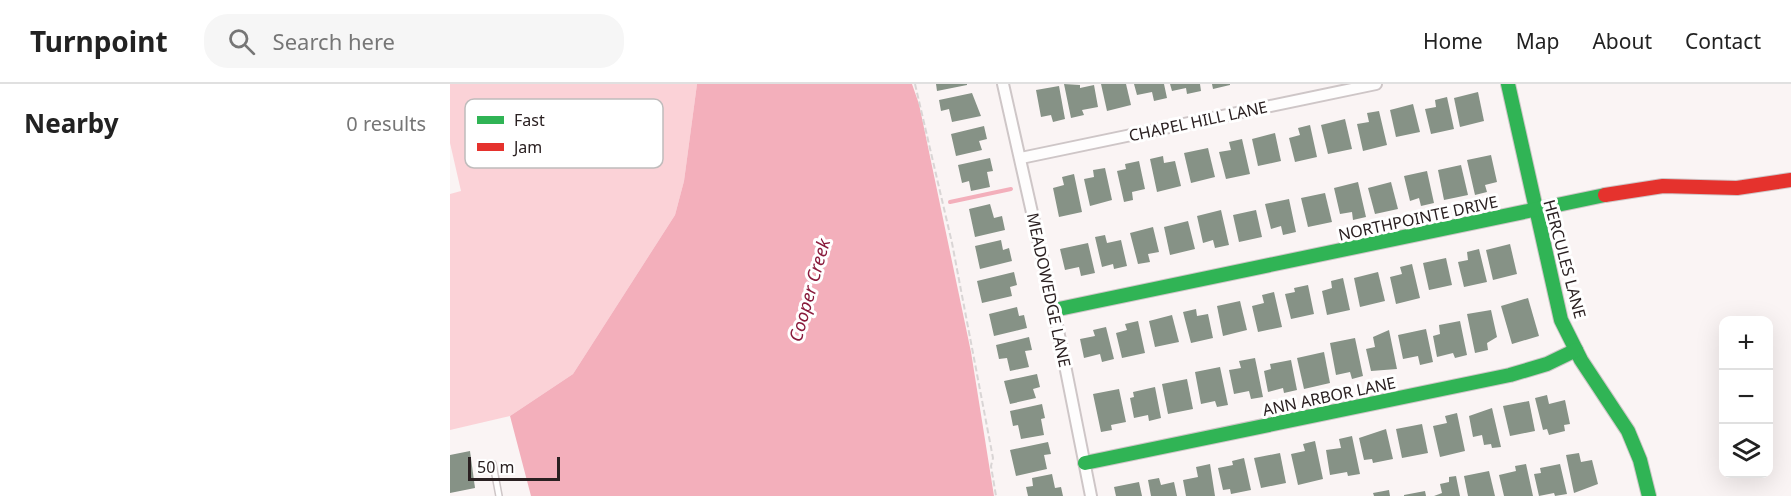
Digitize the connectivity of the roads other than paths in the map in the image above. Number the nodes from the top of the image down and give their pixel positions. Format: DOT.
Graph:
graph roads {
  1 [pos="1003,84"];
  2 [pos="1376,84"];
  3 [pos="1508,84"];
  4 [pos="1021,158"];
  5 [pos="1791,180"];
  6 [pos="1534,210"];
  7 [pos="1054,310"];
  8 [pos="1576,350"];
  9 [pos="1085,463"];
  10 [pos="493,464"];
  11 [pos="499,496"];
  12 [pos="1091,496"];
  13 [pos="1649,496"];
  1 -- 4 [label="street, MEADOWEDGE LANE"];
  2 -- 4 [label="street, CHAPEL HILL LANE"];
  3 -- 6 [label="street, HERCULES LANE"];
  4 -- 7 [label="street, MEADOWEDGE LANE"];
  5 -- 6 [label="street, NORTHPOINTE DRIVE"];
  6 -- 7 [label="street, NORTHPOINTE DRIVE"];
  6 -- 8 [label="street, HERCULES LANE"];
  7 -- 9 [label="street, MEADOWEDGE LANE"];
  8 -- 9 [label="street, ANN ARBOR LANE"];
  8 -- 13 [label="street, HERCULES LANE"];
  9 -- 12 [label="street, MEADOWEDGE LANE"];
  10 -- 11 [label="lane"];
}
